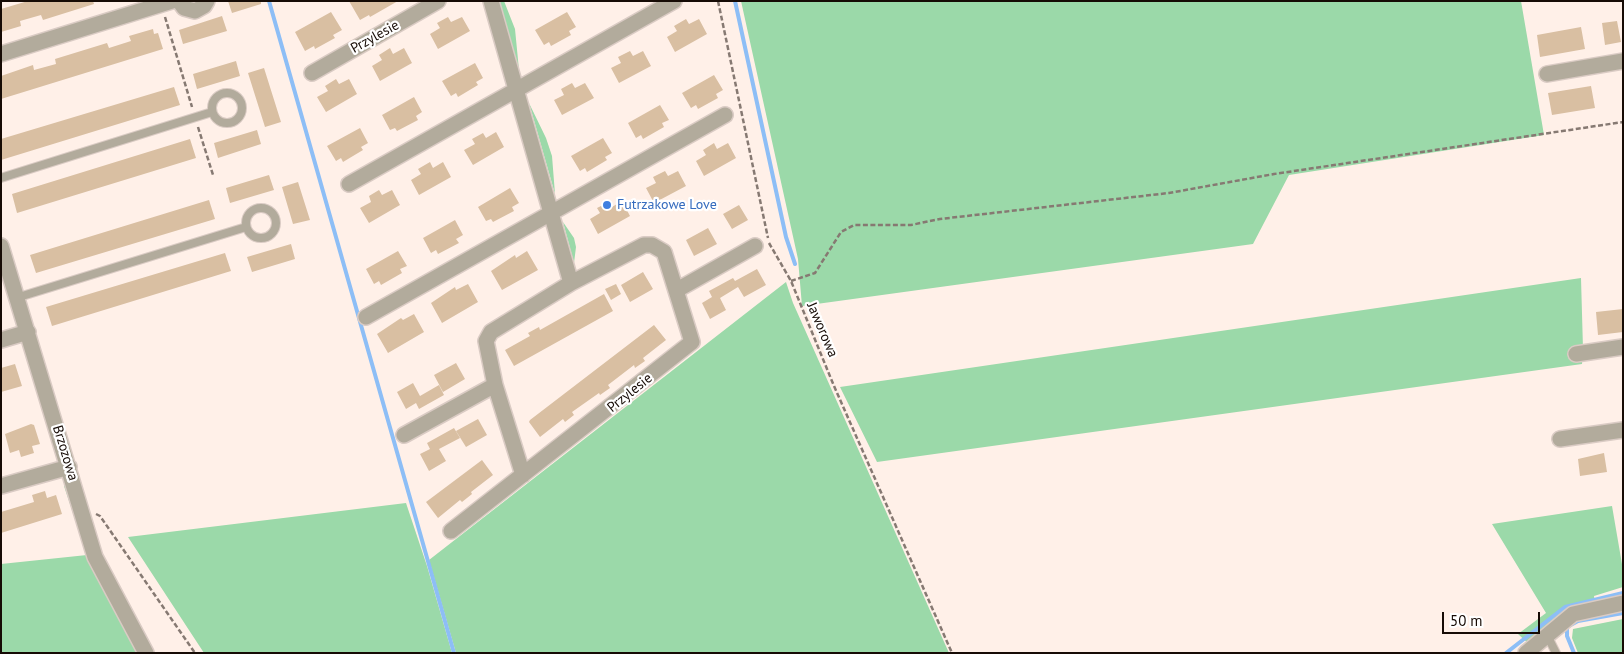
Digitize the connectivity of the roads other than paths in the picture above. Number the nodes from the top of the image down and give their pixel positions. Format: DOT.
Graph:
graph roads {
  1 [pos="179,1"];
  2 [pos="207,1"];
  3 [pos="438,1"];
  4 [pos="491,1"];
  5 [pos="674,1"];
  6 [pos="166,3"];
  7 [pos="1,54"];
  8 [pos="1623,61"];
  9 [pos="312,73"];
  10 [pos="1546,74"];
  11 [pos="516,91"];
  12 [pos="212,112"];
  13 [pos="725,115"];
  14 [pos="1,178"];
  15 [pos="349,184"];
  16 [pos="551,214"];
  17 [pos="246,226"];
  18 [pos="1,246"];
  19 [pos="755,246"];
  20 [pos="571,283"];
  21 [pos="677,290"];
  22 [pos="18,297"];
  23 [pos="366,317"];
  24 [pos="28,332"];
  25 [pos="1,340"];
  26 [pos="1623,347"];
  27 [pos="1576,354"];
  28 [pos="494,385"];
  29 [pos="1623,430"];
  30 [pos="404,435"];
  31 [pos="1560,439"];
  32 [pos="69,467"];
  33 [pos="523,475"];
  34 [pos="1,486"];
  35 [pos="451,531"];
  36 [pos="1623,602"];
  37 [pos="1546,635"];
  38 [pos="146,653"];
  39 [pos="1526,653"];
  40 [pos="1556,653"];
  1 -- 2 [label="street"];
  3 -- 9 [label="street, Przylesie"];
  4 -- 11 [label="street"];
  5 -- 11 [label="street"];
  6 -- 7 [label="street"];
  8 -- 10 [label="street"];
  11 -- 15 [label="street"];
  11 -- 16 [label="street"];
  12 -- 12 [label="lane"];
  12 -- 14 [label="lane"];
  13 -- 16 [label="street"];
  16 -- 20 [label="street"];
  16 -- 23 [label="street"];
  17 -- 17 [label="lane"];
  17 -- 22 [label="lane"];
  18 -- 22 [label="street, Brzozowa"];
  19 -- 21 [label="street"];
  20 -- 21 [label="street, Przylesie"];
  20 -- 28 [label="street, Przylesie"];
  21 -- 33 [label="street, Przylesie"];
  22 -- 24 [label="street, Brzozowa"];
  24 -- 25 [label="street"];
  24 -- 32 [label="street, Brzozowa"];
  26 -- 27 [label="street"];
  28 -- 30 [label="street"];
  28 -- 33 [label="street, Przylesie"];
  29 -- 31 [label="street"];
  32 -- 34 [label="street"];
  32 -- 38 [label="street, Brzozowa"];
  33 -- 35 [label="street, Przylesie"];
  36 -- 37 [label="street"];
  37 -- 39 [label="street"];
  37 -- 40 [label="lane"];
}
